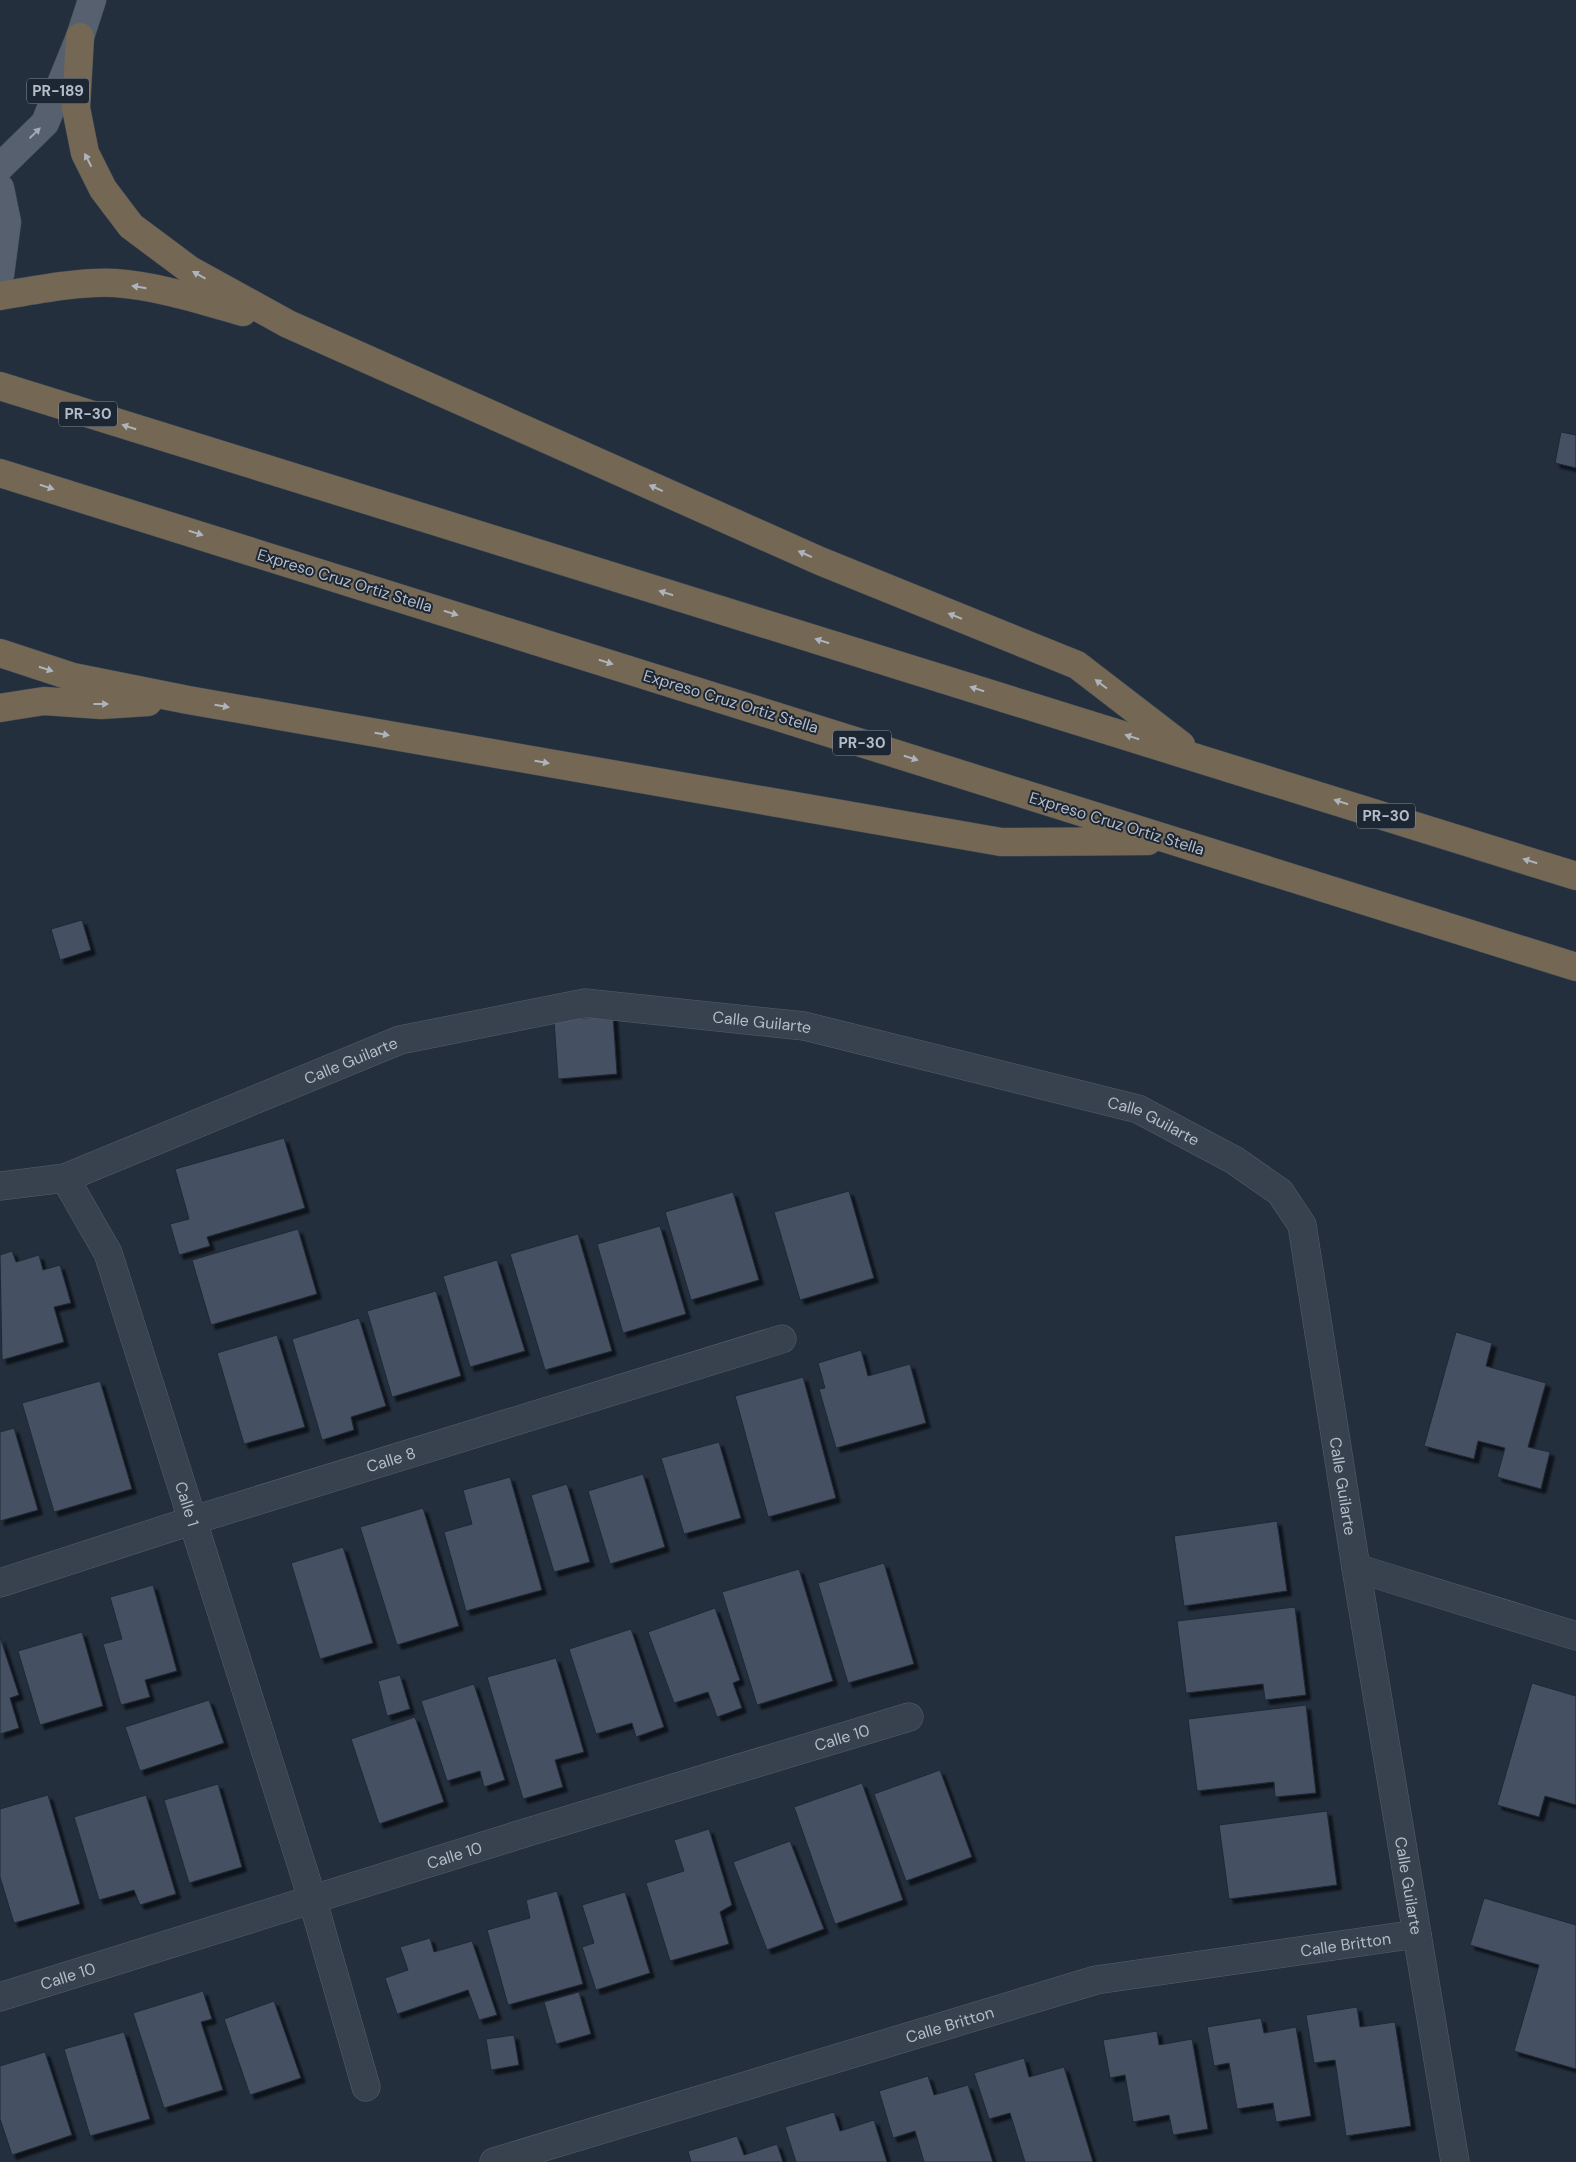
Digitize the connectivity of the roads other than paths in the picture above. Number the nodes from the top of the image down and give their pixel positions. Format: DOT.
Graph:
graph roads {
  1 [pos="92,0"];
  2 [pos="80,37"];
  3 [pos="0,167"];
  4 [pos="0,188"];
  5 [pos="0,275"];
  6 [pos="0,296"];
  7 [pos="288,324"];
  8 [pos="0,386"];
  9 [pos="0,473"];
  10 [pos="0,653"];
  11 [pos="188,700"];
  12 [pos="0,708"];
  13 [pos="1196,756"];
  14 [pos="1174,841"];
  15 [pos="1576,876"];
  16 [pos="1576,967"];
  17 [pos="65,1178"];
  18 [pos="0,1186"];
  19 [pos="782,1339"];
  20 [pos="194,1520"];
  21 [pos="1356,1568"];
  22 [pos="0,1583"];
  23 [pos="1576,1636"];
  24 [pos="910,1717"];
  25 [pos="312,1898"];
  26 [pos="1417,1934"];
  27 [pos="0,1997"];
  28 [pos="366,2086"];
  29 [pos="494,2162"];
  30 [pos="1455,2162"];
  1 -- 2 [label="main road, PR-189"];
  3 -- 2 [label="main road, PR-189, one-way"];
  7 -- 2 [label="highway, one-way"];
  4 -- 5 [label="main road"];
  7 -- 6 [label="highway, one-way"];
  13 -- 7 [label="highway, one-way"];
  13 -- 8 [label="highway, PR-30, one-way"];
  9 -- 14 [label="highway, Expreso Cruz Ortiz Stella / PR-30, one-way"];
  10 -- 11 [label="highway, one-way"];
  12 -- 11 [label="highway, one-way"];
  11 -- 14 [label="highway, one-way"];
  15 -- 13 [label="highway, PR-30, one-way"];
  14 -- 16 [label="highway, Expreso Cruz Ortiz Stella / PR-30"];
  17 -- 18 [label="street"];
  17 -- 20 [label="street, Calle 1"];
  17 -- 21 [label="street, Calle Guilarte"];
  19 -- 20 [label="street, Calle 8"];
  20 -- 22 [label="street, Calle 8"];
  20 -- 25 [label="street, Calle 1"];
  21 -- 23 [label="street"];
  21 -- 26 [label="street, Calle Guilarte"];
  24 -- 25 [label="street, Calle 10"];
  25 -- 27 [label="street, Calle 10"];
  25 -- 28 [label="street, Calle 1"];
  26 -- 29 [label="street, Calle Britton"];
  26 -- 30 [label="street, Calle Guilarte"];
}
